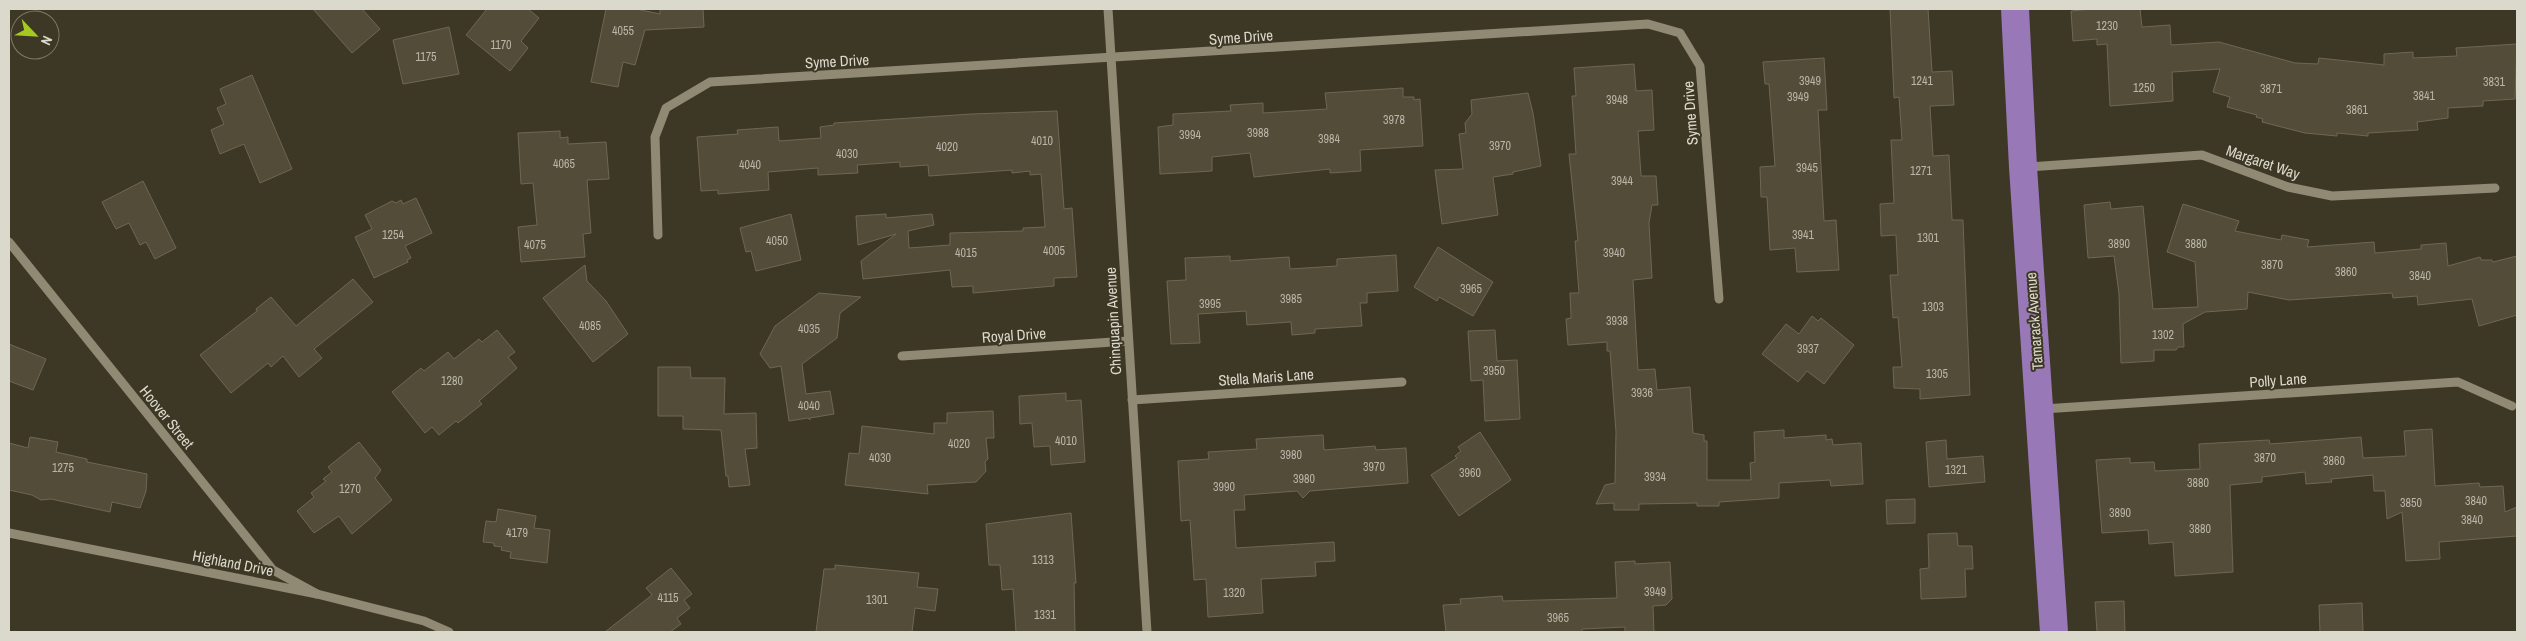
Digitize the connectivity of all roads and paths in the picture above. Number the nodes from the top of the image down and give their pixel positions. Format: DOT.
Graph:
graph roads {
  1 [pos="1108,9"];
  2 [pos="2015,9"];
  3 [pos="1111,59"];
  4 [pos="2023,167"];
  5 [pos="2495,188"];
  6 [pos="658,235"];
  7 [pos="9,242"];
  8 [pos="1718,299"];
  9 [pos="1128,341"];
  10 [pos="902,356"];
  11 [pos="1402,382"];
  12 [pos="1132,400"];
  13 [pos="2512,406"];
  14 [pos="2041,409"];
  15 [pos="9,533"];
  16 [pos="317,594"];
  17 [pos="449,632"];
  18 [pos="1147,632"];
  19 [pos="2054,632"];
  1 -- 3 [label="street, Chinquapin Avenue"];
  2 -- 4 [label="main road, Tamarack Avenue"];
  3 -- 6 [label="street, Syme Drive"];
  3 -- 8 [label="street, Syme Drive"];
  3 -- 9 [label="street, Chinquapin Avenue"];
  4 -- 5 [label="street, Margaret Way"];
  4 -- 14 [label="main road, Tamarack Avenue"];
  7 -- 16 [label="street, Hoover Street"];
  9 -- 10 [label="street, Royal Drive"];
  9 -- 12 [label="street, Chinquapin Avenue"];
  11 -- 12 [label="street, Stella Maris Lane"];
  12 -- 18 [label="street, Chinquapin Avenue"];
  13 -- 14 [label="street, Polly Lane"];
  14 -- 19 [label="main road, Tamarack Avenue"];
  15 -- 16 [label="street, Highland Drive"];
  16 -- 17 [label="street, Highland Drive"];
}
